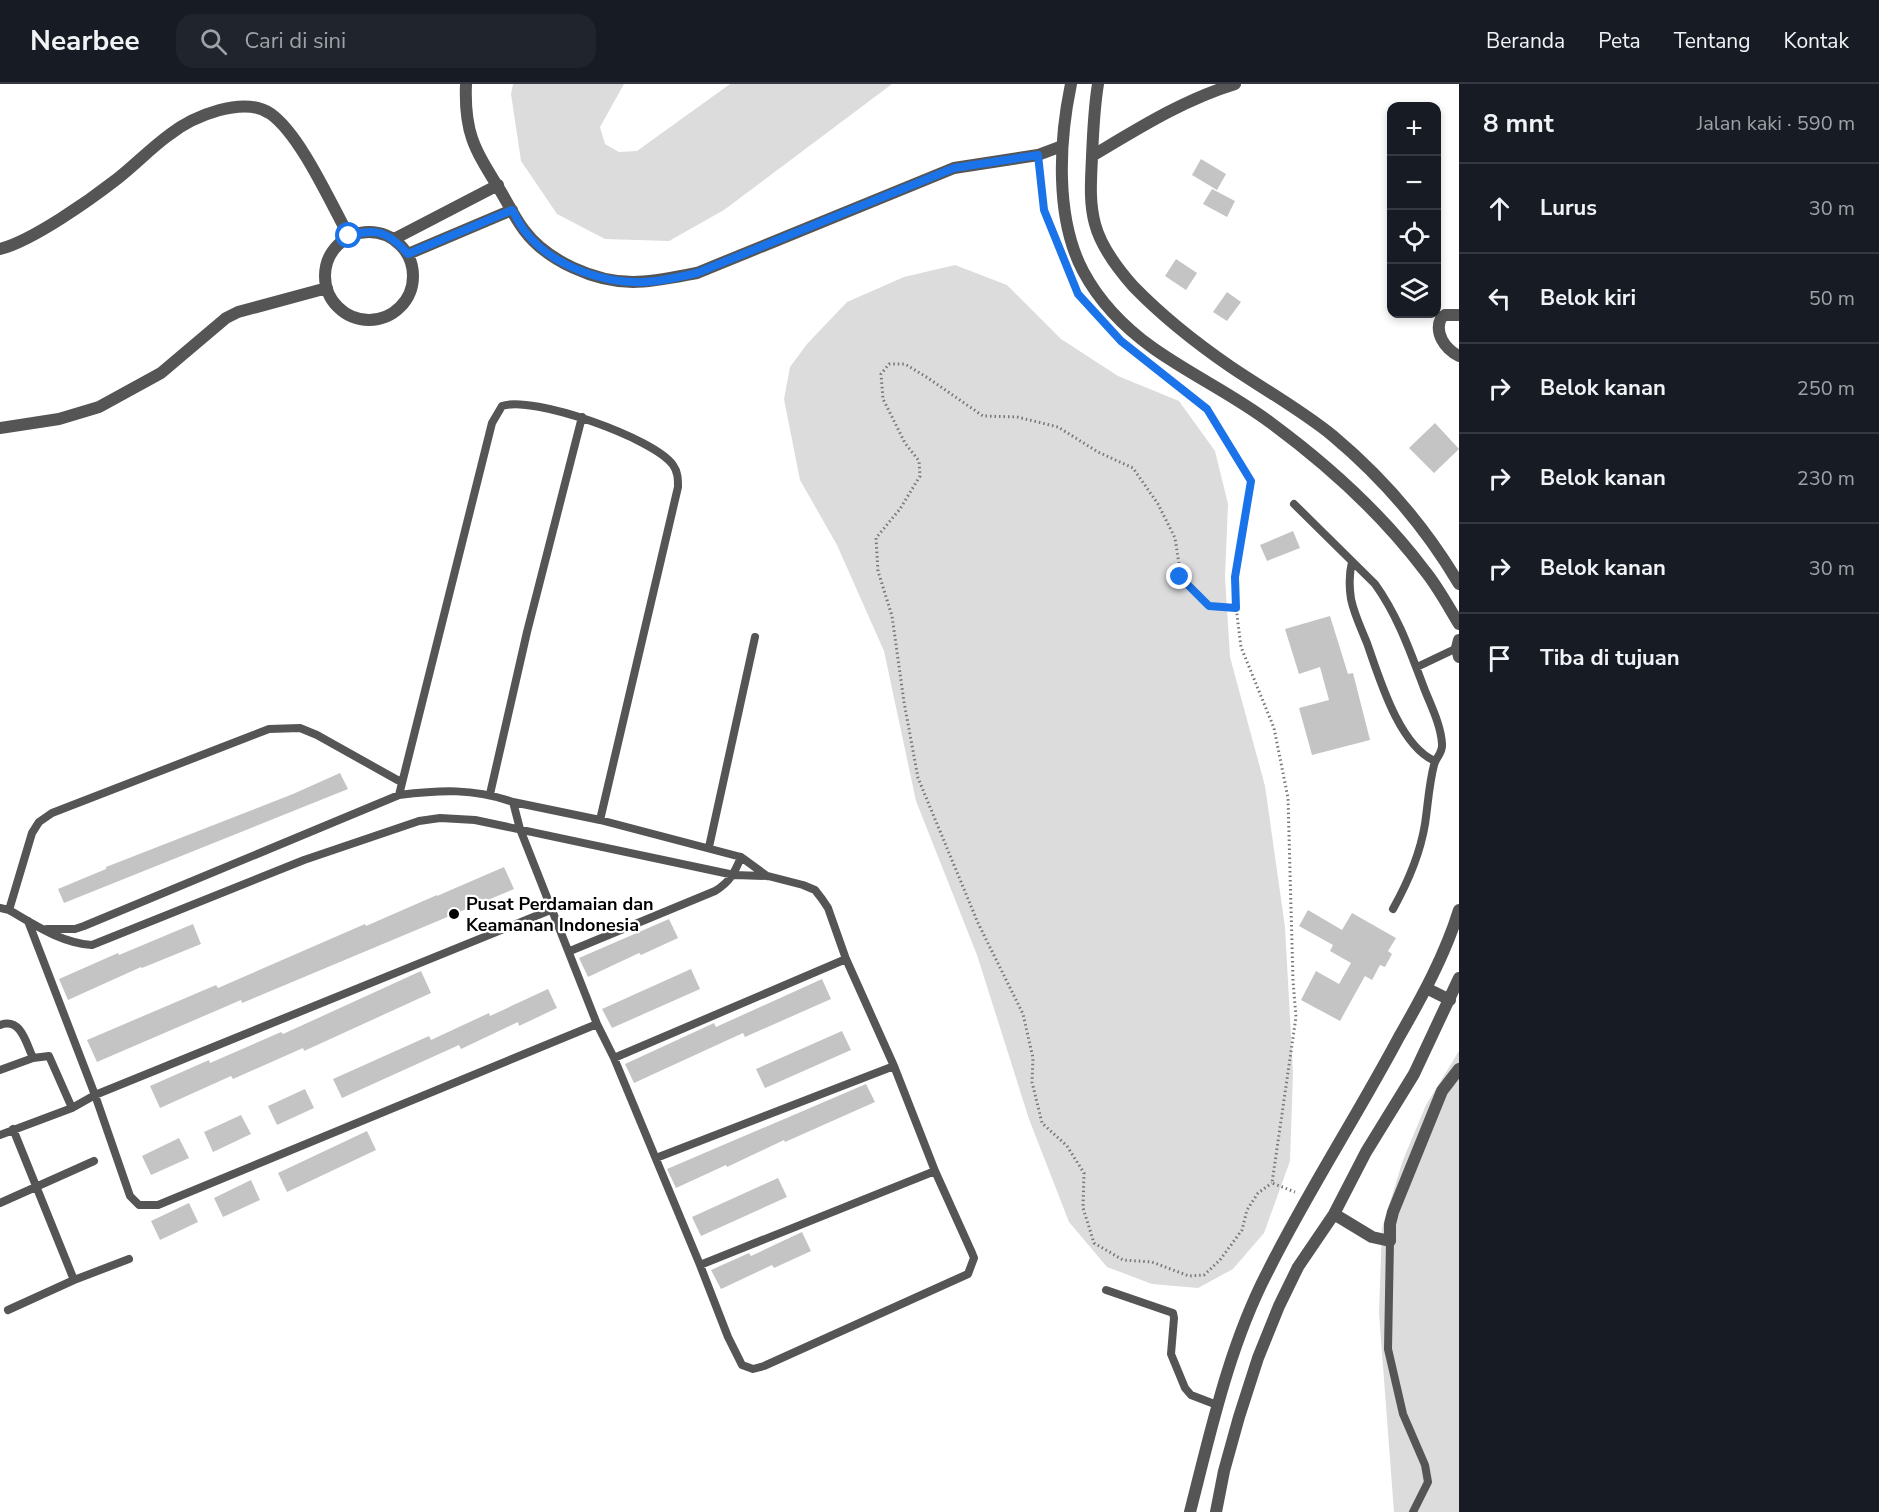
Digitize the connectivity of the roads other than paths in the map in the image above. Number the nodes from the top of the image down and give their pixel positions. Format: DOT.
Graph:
graph roads {
  1 [pos="466,84"];
  2 [pos="1071,84"];
  3 [pos="1098,84"];
  4 [pos="1235,84"];
  5 [pos="1062,146"];
  6 [pos="1092,156"];
  7 [pos="498,186"];
  8 [pos="512,210"];
  9 [pos="349,236"];
  10 [pos="394,239"];
  11 [pos="0,249"];
  12 [pos="408,254"];
  13 [pos="327,288"];
  14 [pos="1459,315"];
  15 [pos="1459,356"];
  16 [pos="582,417"];
  17 [pos="0,428"];
  18 [pos="1294,504"];
  19 [pos="1352,562"];
  20 [pos="1459,584"];
  21 [pos="1459,624"];
  22 [pos="755,637"];
  23 [pos="1458,649"];
  24 [pos="1417,667"];
  25 [pos="1435,761"];
  26 [pos="401,782"];
  27 [pos="490,794"];
  28 [pos="399,795"];
  29 [pos="513,802"];
  30 [pos="600,820"];
  31 [pos="520,829"];
  32 [pos="709,847"];
  33 [pos="741,857"];
  34 [pos="734,874"];
  35 [pos="768,876"];
  36 [pos="4,909"];
  37 [pos="553,909"];
  38 [pos="1393,909"];
  39 [pos="1459,910"];
  40 [pos="28,921"];
  41 [pos="43,929"];
  42 [pos="570,951"];
  43 [pos="846,959"];
  44 [pos="1459,978"];
  45 [pos="1426,988"];
  46 [pos="1450,1000"];
  47 [pos="597,1024"];
  48 [pos="0,1025"];
  49 [pos="33,1058"];
  50 [pos="614,1058"];
  51 [pos="894,1066"];
  52 [pos="1459,1069"];
  53 [pos="0,1070"];
  54 [pos="95,1095"];
  55 [pos="72,1107"];
  56 [pos="13,1130"];
  57 [pos="0,1135"];
  58 [pos="656,1158"];
  59 [pos="94,1161"];
  60 [pos="935,1171"];
  61 [pos="37,1186"];
  62 [pos="0,1203"];
  63 [pos="1334,1214"];
  64 [pos="1390,1241"];
  65 [pos="129,1259"];
  66 [pos="700,1265"];
  67 [pos="74,1280"];
  68 [pos="1106,1290"];
  69 [pos="8,1310"];
  70 [pos="1217,1405"];
  71 [pos="1190,1512"];
  72 [pos="1216,1512"];
  73 [pos="1413,1512"];
  1 -- 7 [label="street"];
  2 -- 5 [label="street"];
  3 -- 6 [label="street"];
  4 -- 6 [label="street"];
  5 -- 8 [label="street"];
  5 -- 21 [label="street"];
  6 -- 20 [label="street"];
  7 -- 8 [label="street"];
  7 -- 10 [label="street"];
  8 -- 12 [label="street"];
  9 -- 10 [label="street"];
  9 -- 11 [label="street"];
  9 -- 13 [label="street"];
  10 -- 12 [label="street"];
  12 -- 13 [label="street"];
  13 -- 17 [label="street"];
  14 -- 15 [label="street"];
  16 -- 26 [label="lane"];
  16 -- 27 [label="lane"];
  16 -- 30 [label="lane"];
  18 -- 19 [label="lane"];
  19 -- 24 [label="lane"];
  19 -- 25 [label="lane"];
  22 -- 32 [label="lane"];
  23 -- 24 [label="lane"];
  24 -- 25 [label="lane"];
  25 -- 38 [label="lane"];
  26 -- 28 [label="lane"];
  26 -- 36 [label="lane"];
  27 -- 28 [label="lane"];
  27 -- 29 [label="lane"];
  28 -- 41 [label="lane"];
  29 -- 30 [label="lane"];
  29 -- 31 [label="lane"];
  30 -- 32 [label="lane"];
  31 -- 34 [label="lane"];
  31 -- 37 [label="lane"];
  31 -- 41 [label="lane"];
  32 -- 33 [label="lane"];
  33 -- 34 [label="lane"];
  33 -- 35 [label="lane"];
  34 -- 35 [label="lane"];
  34 -- 42 [label="lane"];
  35 -- 43 [label="lane"];
  36 -- 40 [label="lane"];
  37 -- 42 [label="lane"];
  37 -- 54 [label="lane"];
  39 -- 45 [label="street"];
  40 -- 41 [label="lane"];
  40 -- 54 [label="lane"];
  42 -- 47 [label="lane"];
  43 -- 50 [label="lane"];
  43 -- 51 [label="lane"];
  44 -- 46 [label="street"];
  45 -- 46 [label="street"];
  45 -- 70 [label="street"];
  46 -- 63 [label="street"];
  47 -- 50 [label="lane"];
  47 -- 54 [label="lane"];
  48 -- 49 [label="lane"];
  49 -- 53 [label="lane"];
  49 -- 55 [label="lane"];
  50 -- 58 [label="lane"];
  51 -- 58 [label="lane"];
  51 -- 60 [label="lane"];
  52 -- 64 [label="street"];
  54 -- 55 [label="lane"];
  55 -- 56 [label="lane"];
  56 -- 57 [label="lane"];
  56 -- 61 [label="lane"];
  58 -- 66 [label="lane"];
  59 -- 61 [label="lane"];
  60 -- 66 [label="lane"];
  60 -- 66 [label="lane"];
  61 -- 62 [label="lane"];
  61 -- 67 [label="lane"];
  63 -- 64 [label="street"];
  63 -- 72 [label="street"];
  64 -- 73 [label="lane"];
  65 -- 67 [label="lane"];
  67 -- 69 [label="lane"];
  68 -- 70 [label="lane"];
  70 -- 71 [label="street"];
}
